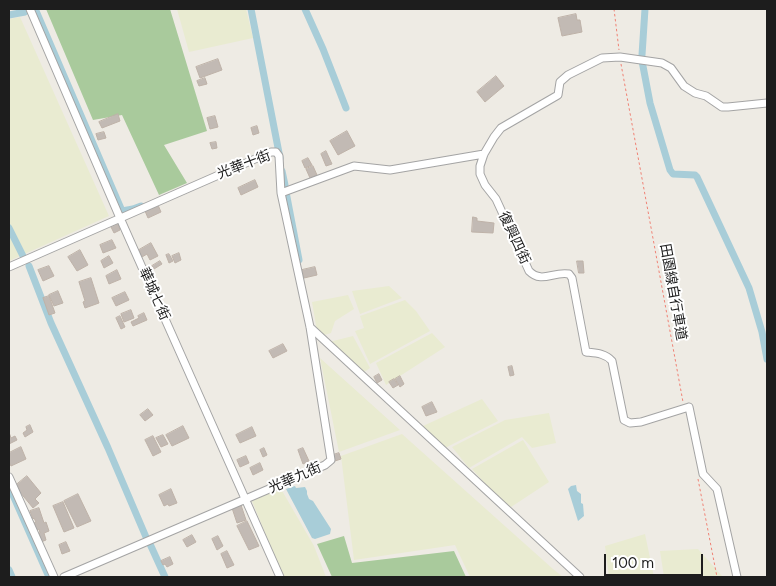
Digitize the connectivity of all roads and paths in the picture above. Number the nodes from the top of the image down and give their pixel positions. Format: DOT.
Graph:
graph roads {
  1 [pos="30,9"];
  2 [pos="614,9"];
  3 [pos="620,57"];
  4 [pos="767,104"];
  5 [pos="484,154"];
  6 [pos="281,193"];
  7 [pos="120,218"];
  8 [pos="9,267"];
  9 [pos="310,327"];
  10 [pos="684,408"];
  11 [pos="697,474"];
  12 [pos="9,477"];
  13 [pos="245,500"];
  14 [pos="54,577"];
  15 [pos="64,577"];
  16 [pos="280,577"];
  17 [pos="580,577"];
  18 [pos="717,577"];
  19 [pos="737,577"];
  1 -- 7 [label="street, 華城七街"];
  2 -- 3 [label="path, 田園線自行車道"];
  3 -- 4 [label="street, 復興四街"];
  3 -- 5 [label="street, 復興四街"];
  3 -- 10 [label="path, 田園線自行車道"];
  5 -- 6 [label="street"];
  5 -- 10 [label="street, 復興四街"];
  6 -- 7 [label="street, 光華十街"];
  6 -- 9 [label="street, 光華九街"];
  7 -- 8 [label="street, 光華十街"];
  7 -- 13 [label="street, 華城七街"];
  9 -- 13 [label="street, 光華九街"];
  9 -- 17 [label="street"];
  10 -- 19 [label="street"];
  11 -- 18 [label="path"];
  12 -- 14 [label="street"];
  13 -- 15 [label="street, 光華九街"];
  13 -- 16 [label="street, 華城七街"];
}
